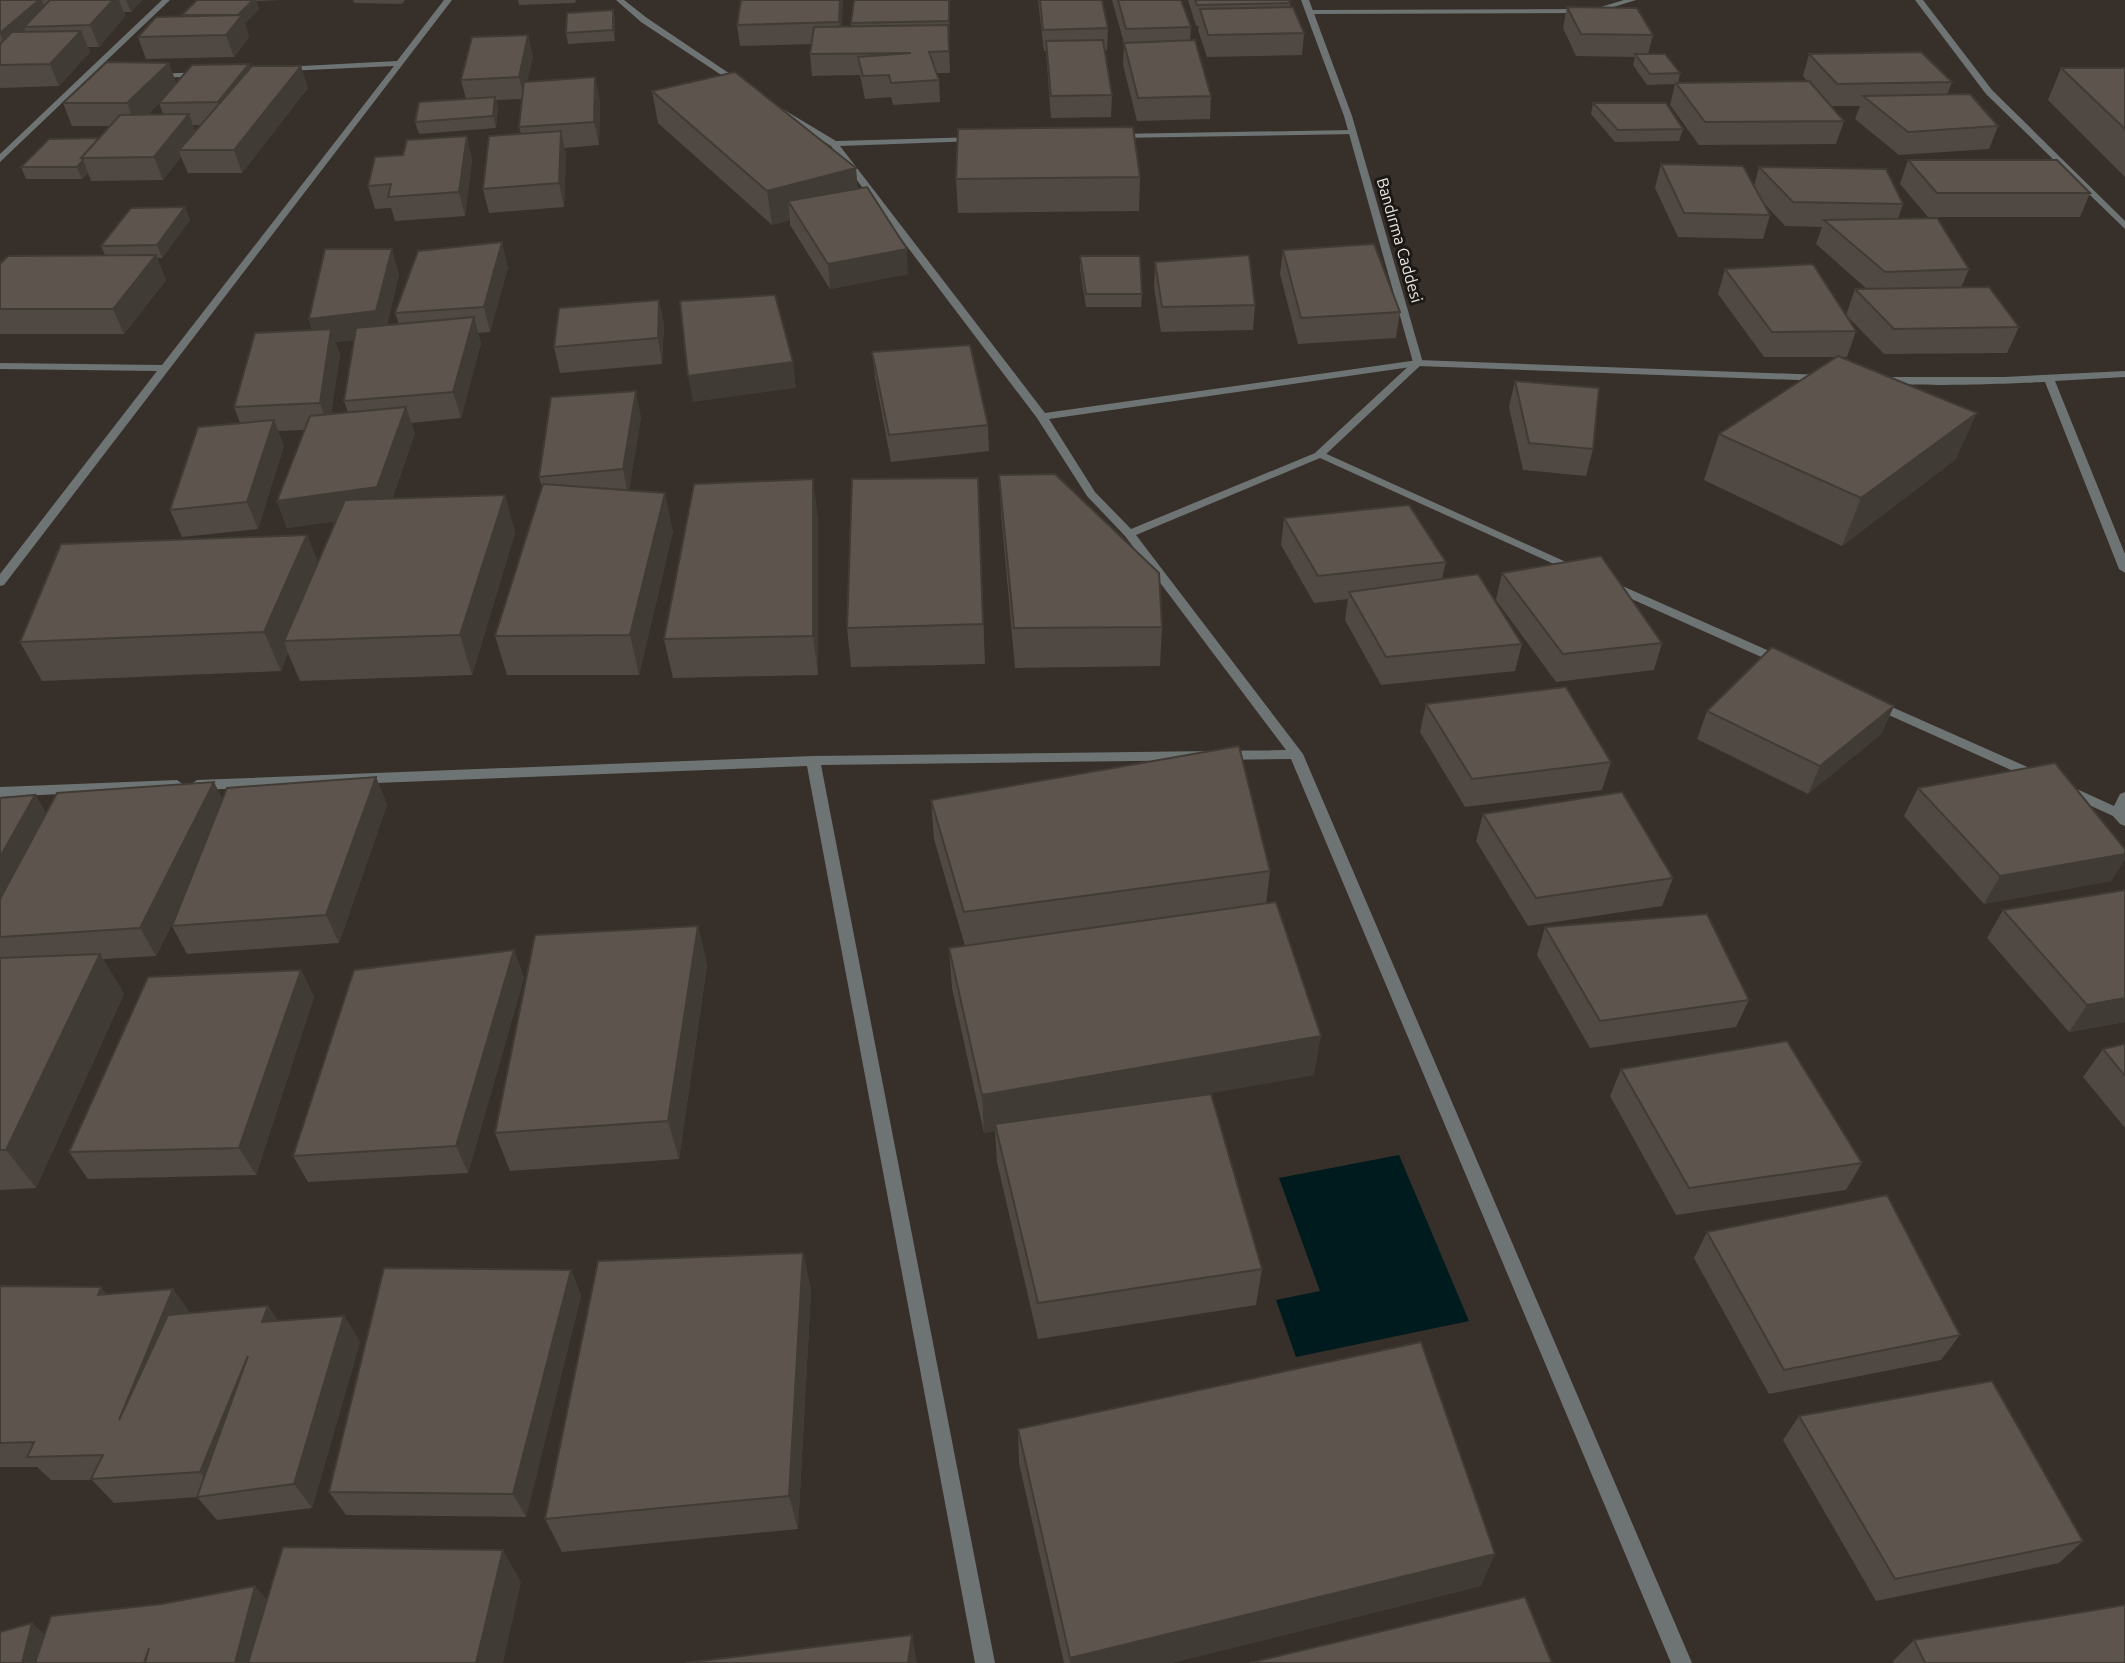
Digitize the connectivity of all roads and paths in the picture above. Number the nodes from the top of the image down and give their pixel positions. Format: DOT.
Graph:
graph roads {
  1 [pos="166,0"];
  2 [pos="448,0"];
  3 [pos="620,0"];
  4 [pos="1305,0"];
  5 [pos="1632,0"];
  6 [pos="1919,0"];
  7 [pos="1310,12"];
  8 [pos="400,63"];
  9 [pos="275,70"];
  10 [pos="206,74"];
  11 [pos="151,77"];
  12 [pos="82,80"];
  13 [pos="95,80"];
  14 [pos="751,90"];
  15 [pos="772,104"];
  16 [pos="1352,132"];
  17 [pos="1105,137"];
  18 [pos="982,139"];
  19 [pos="834,144"];
  20 [pos="0,159"];
  21 [pos="2125,226"];
  22 [pos="1418,363"];
  23 [pos="0,366"];
  24 [pos="163,368"];
  25 [pos="2125,374"];
  26 [pos="1840,379"];
  27 [pos="1867,380"];
  28 [pos="2049,380"];
  29 [pos="1042,417"];
  30 [pos="1320,454"];
  31 [pos="1129,534"];
  32 [pos="2125,569"];
  33 [pos="0,582"];
  34 [pos="1789,665"];
  35 [pos="1865,699"];
  36 [pos="1296,754"];
  37 [pos="813,761"];
  38 [pos="0,792"];
  39 [pos="2125,797"];
  40 [pos="2121,817"];
  41 [pos="985,1663"];
  42 [pos="1682,1663"];
  1 -- 12 [label="street"];
  2 -- 8 [label="street"];
  3 -- 14 [label="street"];
  4 -- 7 [label="street, Bandırma Caddesi"];
  5 -- 7 [label="street"];
  6 -- 21 [label="street"];
  7 -- 16 [label="street, Bandırma Caddesi"];
  8 -- 9 [label="street"];
  8 -- 24 [label="street"];
  10 -- 11 [label="street"];
  12 -- 13 [label="street"];
  12 -- 20 [label="street"];
  15 -- 19 [label="street"];
  16 -- 17 [label="street"];
  16 -- 22 [label="street, Bandırma Caddesi"];
  18 -- 19 [label="street"];
  19 -- 29 [label="street"];
  22 -- 26 [label="street"];
  22 -- 29 [label="street"];
  22 -- 30 [label="street"];
  23 -- 24 [label="street"];
  24 -- 33 [label="street"];
  25 -- 28 [label="street"];
  27 -- 28 [label="street"];
  28 -- 32 [label="street"];
  29 -- 31 [label="street"];
  30 -- 31 [label="street"];
  30 -- 34 [label="street"];
  31 -- 36 [label="street"];
  35 -- 40 [label="street"];
  36 -- 37 [label="street"];
  36 -- 42 [label="street"];
  37 -- 38 [label="street"];
  37 -- 41 [label="street"];
  39 -- 40 [label="street"];
}
